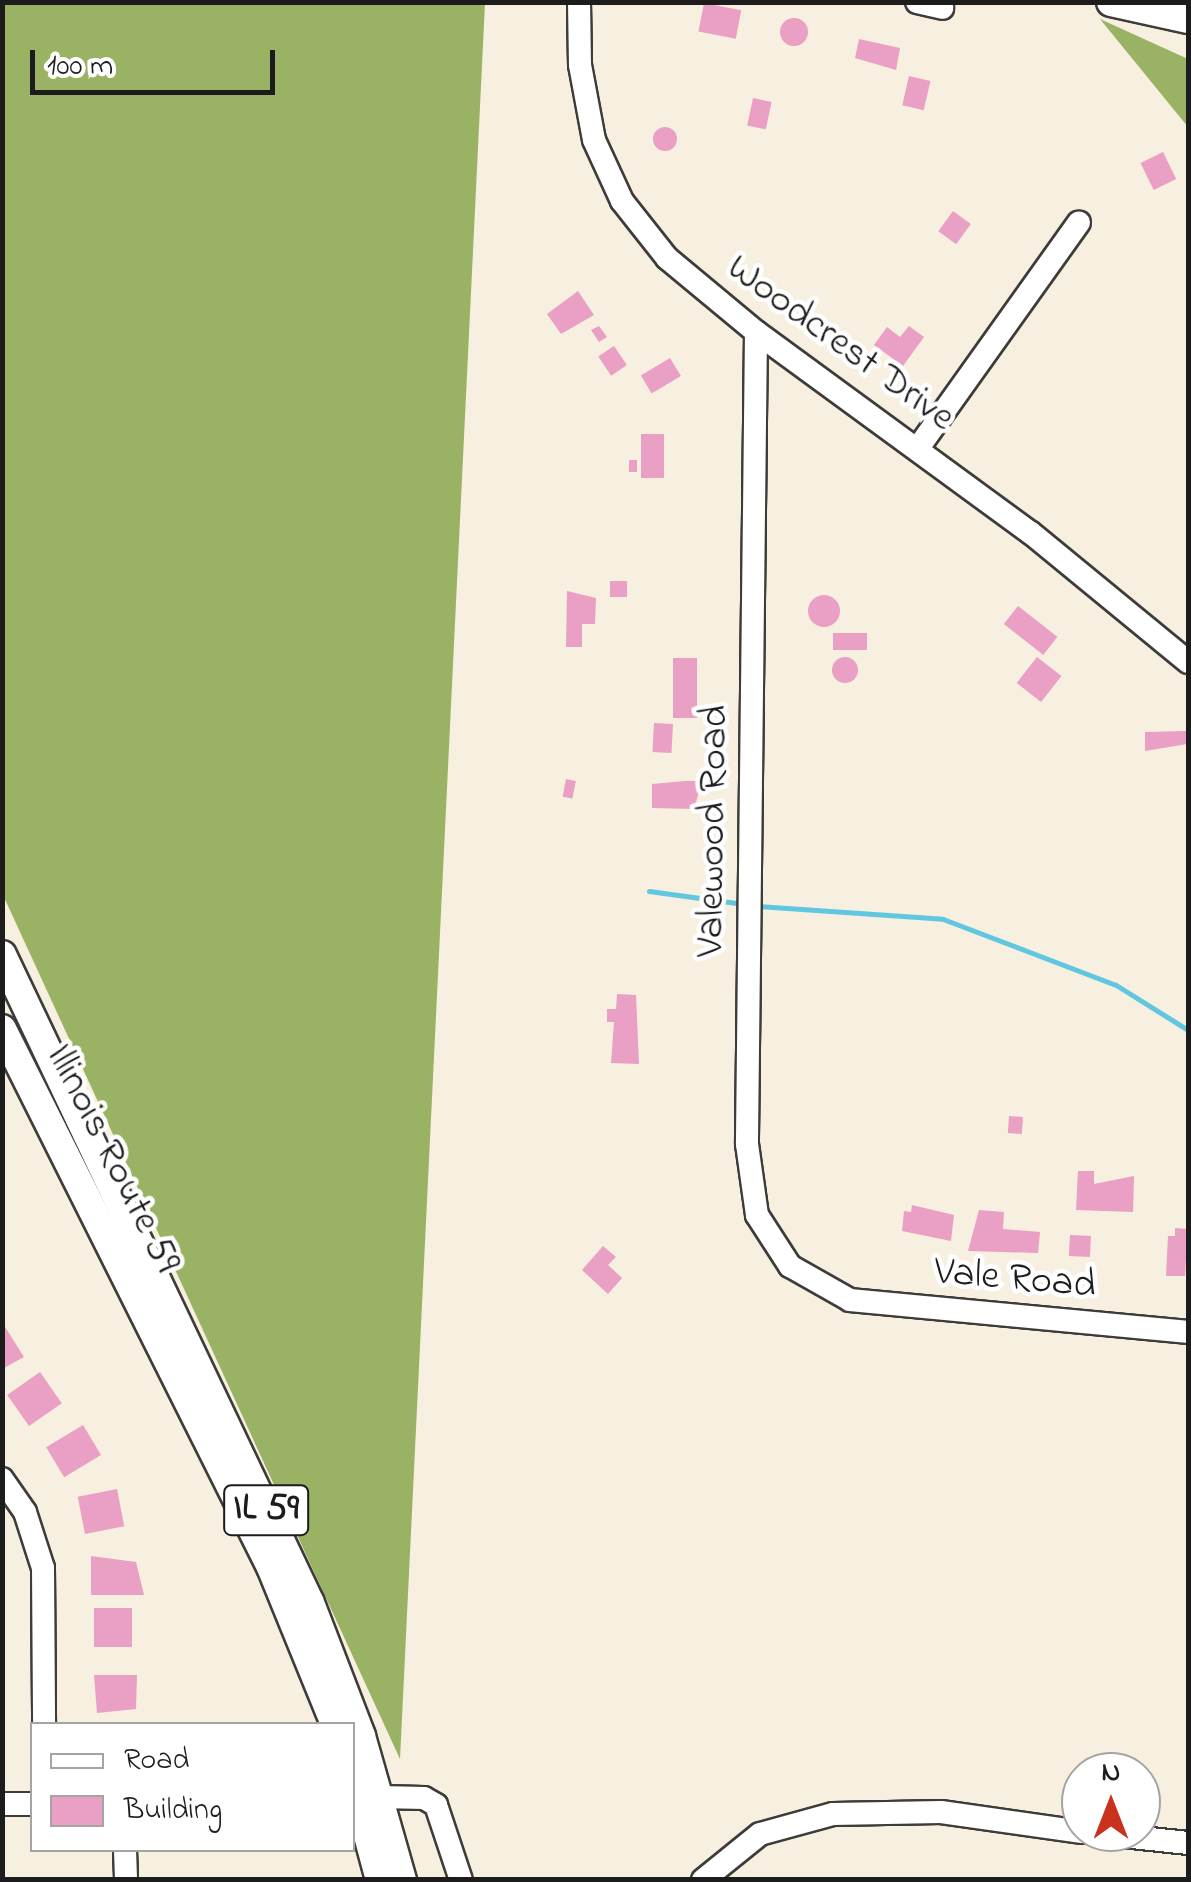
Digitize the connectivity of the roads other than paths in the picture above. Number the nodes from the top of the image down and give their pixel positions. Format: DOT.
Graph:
graph roads {
  1 [pos="580,2"];
  2 [pos="916,2"];
  3 [pos="1111,2"];
  4 [pos="942,8"];
  5 [pos="1188,19"];
  6 [pos="1079,222"];
  7 [pos="756,332"];
  8 [pos="918,448"];
  9 [pos="1188,662"];
  10 [pos="2,955"];
  11 [pos="2,1028"];
  12 [pos="837,1294"];
  13 [pos="1188,1332"];
  14 [pos="2,1478"];
  15 [pos="44,1722"];
  16 [pos="334,1722"];
  17 [pos="342,1722"];
  18 [pos="361,1792"];
  19 [pos="2,1804"];
  20 [pos="30,1804"];
  21 [pos="1061,1829"];
  22 [pos="1161,1840"];
  23 [pos="1188,1843"];
  24 [pos="126,1852"];
  25 [pos="126,1880"];
  26 [pos="380,1880"];
  27 [pos="402,1880"];
  28 [pos="461,1880"];
  29 [pos="703,1880"];
  1 -- 7 [label="street, Woodcrest Drive"];
  2 -- 4 [label="street"];
  3 -- 5 [label="main road"];
  6 -- 8 [label="street"];
  7 -- 8 [label="street, Woodcrest Drive"];
  7 -- 12 [label="street, Valewood Road"];
  8 -- 9 [label="street, Woodcrest Drive"];
  10 -- 17 [label="main road, Illinois Route 59 / IL 59"];
  11 -- 16 [label="main road, Illinois Route 59 / IL 59"];
  12 -- 13 [label="street, Vale Road"];
  14 -- 15 [label="street"];
  18 -- 26 [label="main road, IL 59"];
  18 -- 27 [label="main road, IL 59"];
  18 -- 28 [label="street"];
  19 -- 20 [label="street"];
  21 -- 29 [label="street"];
  22 -- 23 [label="street"];
  24 -- 25 [label="street"];
}
